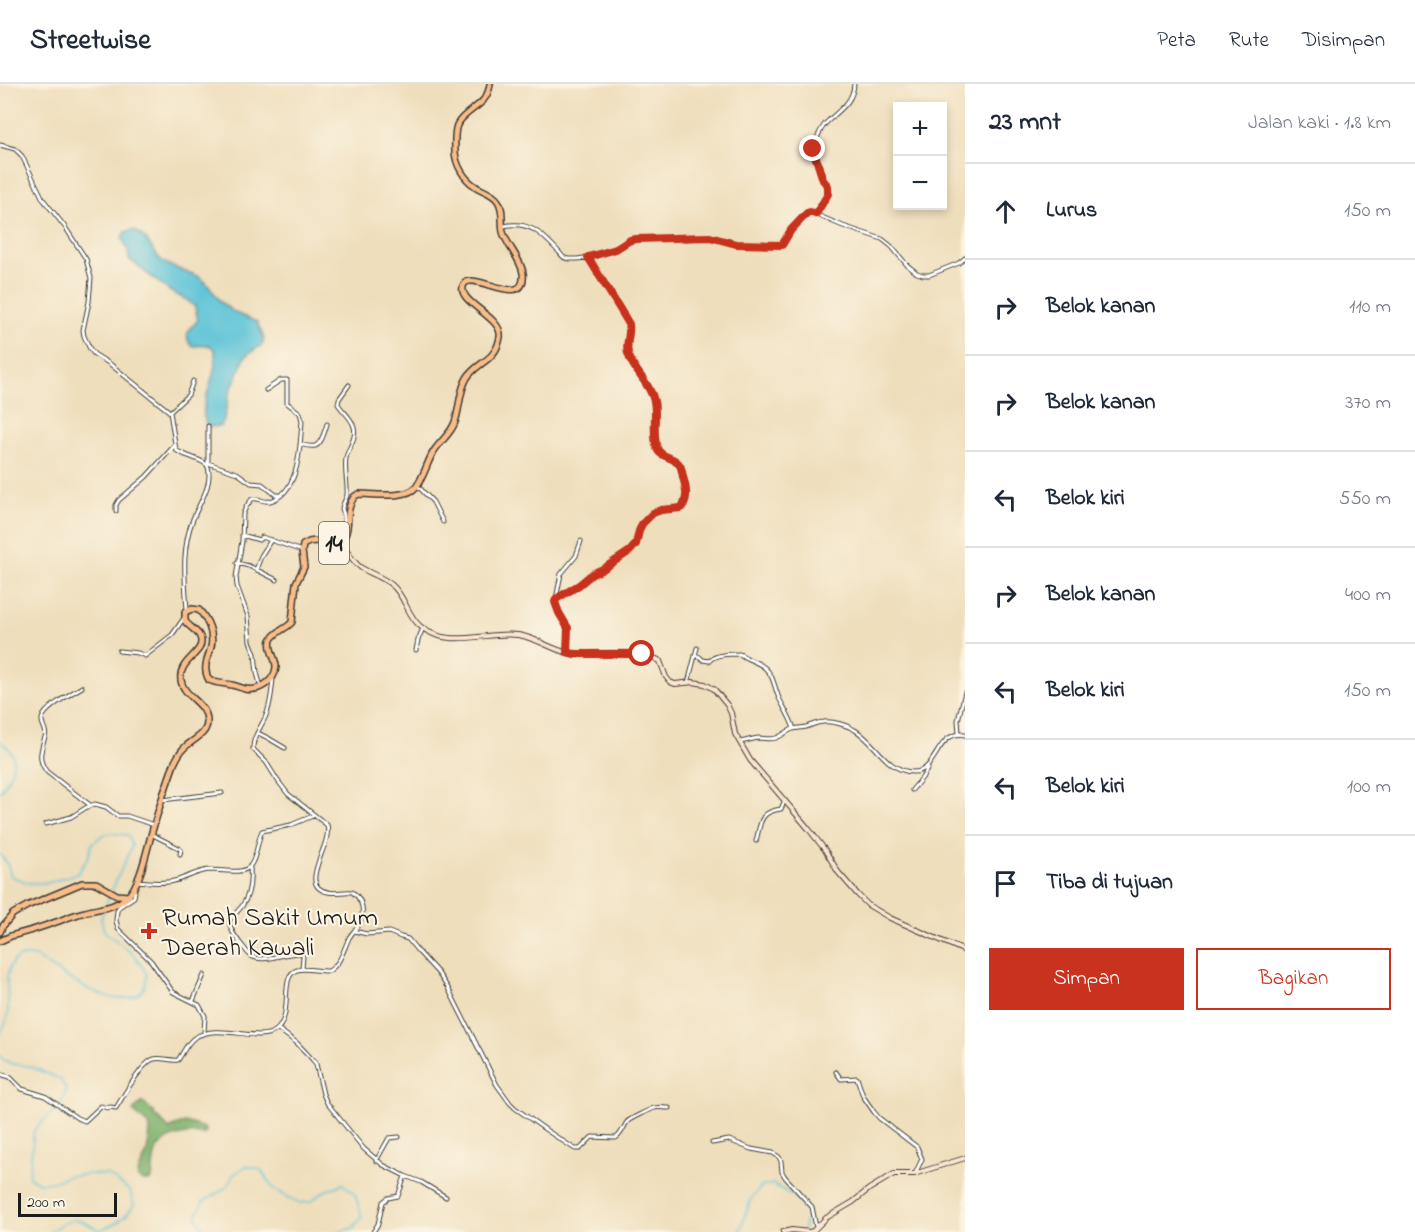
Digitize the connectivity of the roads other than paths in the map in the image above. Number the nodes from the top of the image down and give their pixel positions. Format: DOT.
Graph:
graph roads {
  1 [pos="490,84"];
  2 [pos="854,84"];
  3 [pos="0,145"];
  4 [pos="816,214"];
  5 [pos="502,227"];
  6 [pos="588,257"];
  7 [pos="965,258"];
  8 [pos="193,381"];
  9 [pos="348,385"];
  10 [pos="266,390"];
  11 [pos="170,412"];
  12 [pos="327,424"];
  13 [pos="208,426"];
  14 [pos="300,444"];
  15 [pos="175,445"];
  16 [pos="208,465"];
  17 [pos="417,485"];
  18 [pos="280,495"];
  19 [pos="116,511"];
  20 [pos="443,522"];
  21 [pos="242,535"];
  22 [pos="271,540"];
  23 [pos="581,541"];
  24 [pos="341,542"];
  25 [pos="331,543"];
  26 [pos="302,551"];
  27 [pos="237,563"];
  28 [pos="256,570"];
  29 [pos="277,580"];
  30 [pos="555,601"];
  31 [pos="187,610"];
  32 [pos="184,617"];
  33 [pos="423,628"];
  34 [pos="697,648"];
  35 [pos="416,650"];
  36 [pos="119,651"];
  37 [pos="567,652"];
  38 [pos="695,655"];
  39 [pos="273,679"];
  40 [pos="688,683"];
  41 [pos="82,687"];
  42 [pos="261,687"];
  43 [pos="965,692"];
  44 [pos="794,729"];
  45 [pos="258,733"];
  46 [pos="960,734"];
  47 [pos="965,735"];
  48 [pos="740,742"];
  49 [pos="285,748"];
  50 [pos="929,765"];
  51 [pos="912,790"];
  52 [pos="222,793"];
  53 [pos="162,800"];
  54 [pos="784,802"];
  55 [pos="90,805"];
  56 [pos="315,815"];
  57 [pos="46,824"];
  58 [pos="154,825"];
  59 [pos="151,834"];
  60 [pos="756,841"];
  61 [pos="180,854"];
  62 [pos="250,867"];
  63 [pos="137,881"];
  64 [pos="133,889"];
  65 [pos="129,896"];
  66 [pos="354,931"];
  67 [pos="0,932"];
  68 [pos="0,941"];
  69 [pos="965,951"];
  70 [pos="302,969"];
  71 [pos="204,975"];
  72 [pos="193,1001"];
  73 [pos="278,1029"];
  74 [pos="204,1033"];
  75 [pos="836,1072"];
  76 [pos="0,1074"];
  77 [pos="669,1108"];
  78 [pos="399,1137"];
  79 [pos="712,1143"];
  80 [pos="965,1158"];
  81 [pos="376,1161"];
  82 [pos="914,1174"];
  83 [pos="405,1176"];
  84 [pos="446,1197"];
  85 [pos="816,1227"];
  86 [pos="373,1232"];
  87 [pos="783,1232"];
  88 [pos="809,1232"];
  1 -- 5 [label="highway"];
  2 -- 4 [label="street"];
  3 -- 11 [label="street"];
  4 -- 6 [label="street"];
  4 -- 7 [label="street"];
  5 -- 6 [label="street"];
  5 -- 17 [label="highway"];
  6 -- 30 [label="street"];
  8 -- 11 [label="street"];
  9 -- 25 [label="street"];
  10 -- 14 [label="street"];
  11 -- 15 [label="street"];
  12 -- 14 [label="street"];
  13 -- 16 [label="street"];
  14 -- 18 [label="street"];
  15 -- 16 [label="street"];
  15 -- 19 [label="street"];
  16 -- 18 [label="street"];
  16 -- 31 [label="street"];
  17 -- 20 [label="street"];
  17 -- 24 [label="highway, 14"];
  18 -- 21 [label="street"];
  21 -- 22 [label="street"];
  21 -- 27 [label="street"];
  22 -- 26 [label="street"];
  22 -- 28 [label="street"];
  23 -- 30 [label="street"];
  24 -- 25 [label="highway, 14"];
  24 -- 33 [label="main road"];
  25 -- 26 [label="highway, 14"];
  26 -- 39 [label="highway, 14"];
  27 -- 28 [label="street"];
  27 -- 42 [label="street"];
  28 -- 29 [label="street"];
  30 -- 37 [label="street"];
  31 -- 32 [label="highway"];
  31 -- 42 [label="highway"];
  32 -- 36 [label="street"];
  32 -- 53 [label="highway"];
  33 -- 35 [label="street"];
  33 -- 37 [label="main road"];
  34 -- 38 [label="street"];
  37 -- 40 [label="main road"];
  38 -- 40 [label="street"];
  38 -- 44 [label="street"];
  39 -- 42 [label="highway"];
  39 -- 45 [label="street"];
  40 -- 48 [label="main road"];
  41 -- 55 [label="street"];
  43 -- 46 [label="street"];
  44 -- 48 [label="street"];
  44 -- 50 [label="street"];
  45 -- 49 [label="street"];
  45 -- 56 [label="street"];
  46 -- 47 [label="street"];
  46 -- 50 [label="street"];
  48 -- 54 [label="main road"];
  50 -- 51 [label="street"];
  52 -- 53 [label="street"];
  53 -- 58 [label="highway"];
  54 -- 60 [label="street"];
  54 -- 69 [label="main road"];
  55 -- 57 [label="street"];
  55 -- 58 [label="street"];
  56 -- 62 [label="street"];
  56 -- 66 [label="street"];
  58 -- 59 [label="highway"];
  59 -- 61 [label="street"];
  59 -- 63 [label="highway"];
  62 -- 63 [label="street"];
  62 -- 70 [label="street"];
  63 -- 64 [label="highway"];
  64 -- 65 [label="highway"];
  64 -- 72 [label="street"];
  65 -- 67 [label="highway"];
  65 -- 68 [label="highway"];
  66 -- 70 [label="street"];
  66 -- 77 [label="street"];
  70 -- 73 [label="street"];
  71 -- 72 [label="street"];
  72 -- 74 [label="street"];
  73 -- 74 [label="street"];
  73 -- 81 [label="street"];
  74 -- 76 [label="street"];
  75 -- 82 [label="street"];
  78 -- 81 [label="street"];
  79 -- 85 [label="street"];
  80 -- 82 [label="main road"];
  81 -- 83 [label="street"];
  82 -- 85 [label="main road"];
  83 -- 84 [label="street"];
  83 -- 86 [label="street"];
  85 -- 88 [label="main road"];
  87 -- 88 [label="main road"];
}
